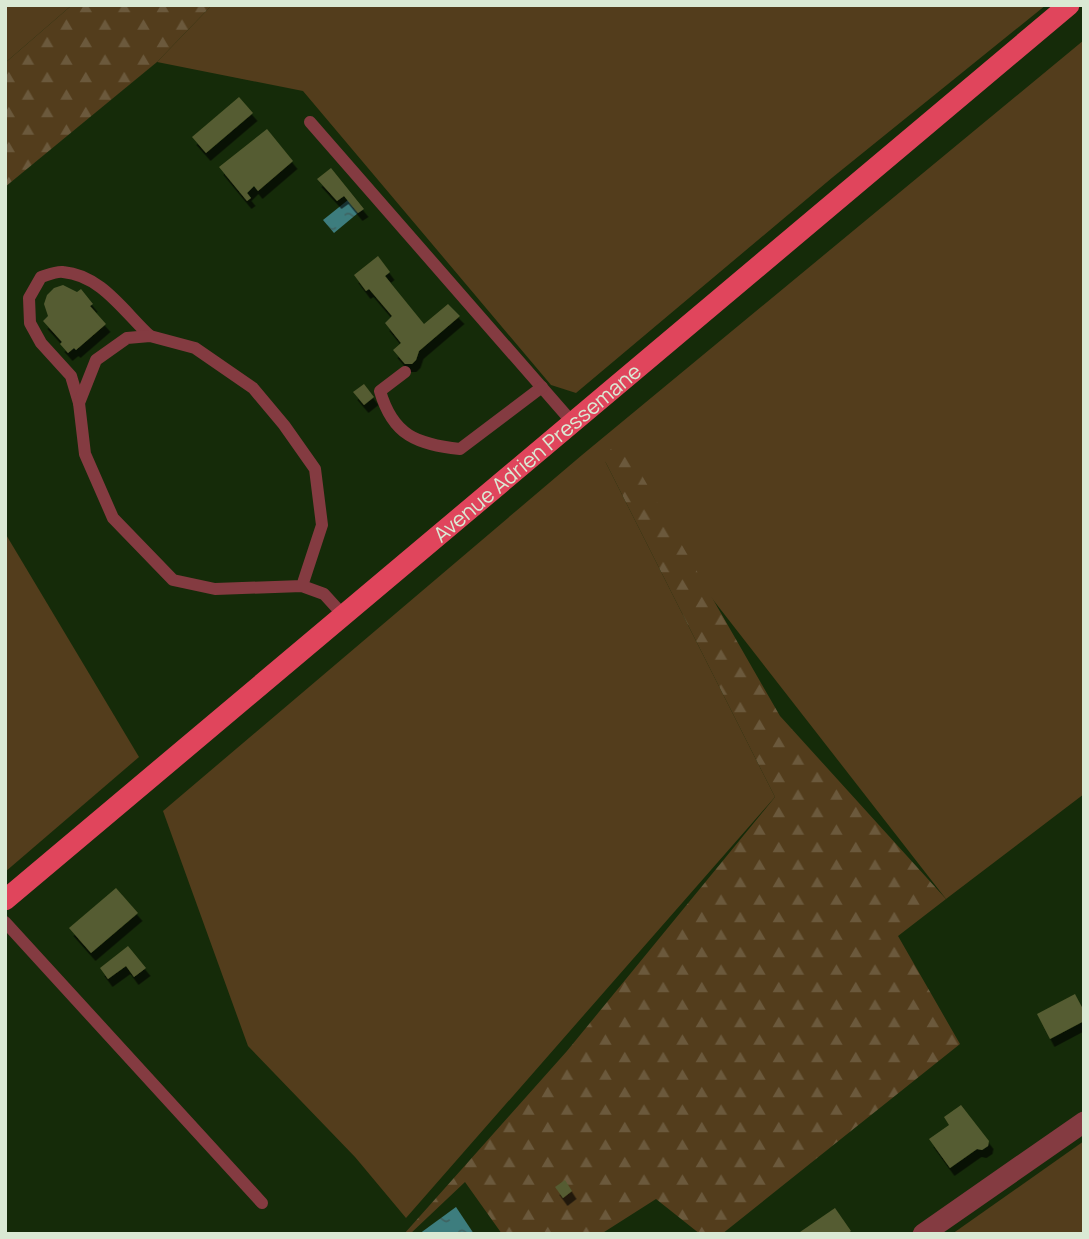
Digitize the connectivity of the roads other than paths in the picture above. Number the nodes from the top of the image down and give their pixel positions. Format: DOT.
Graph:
graph roads {
  1 [pos="1069,5"];
  2 [pos="310,122"];
  3 [pos="150,336"];
  4 [pos="405,372"];
  5 [pos="542,387"];
  6 [pos="79,403"];
  7 [pos="572,422"];
  8 [pos="302,586"];
  9 [pos="344,616"];
  10 [pos="5,900"];
  11 [pos="5,922"];
  12 [pos="1084,1122"];
  13 [pos="262,1203"];
  14 [pos="923,1234"];
  1 -- 7 [label="main road, Avenue Adrien Pressemane"];
  2 -- 5 [label="lane"];
  3 -- 6 [label="lane"];
  3 -- 6 [label="lane"];
  3 -- 8 [label="lane"];
  4 -- 5 [label="lane"];
  5 -- 7 [label="lane"];
  6 -- 8 [label="lane"];
  7 -- 9 [label="main road, Avenue Adrien Pressemane"];
  8 -- 9 [label="lane"];
  9 -- 10 [label="main road, Avenue Adrien Pressemane"];
  11 -- 13 [label="lane"];
  12 -- 14 [label="street"];
}
